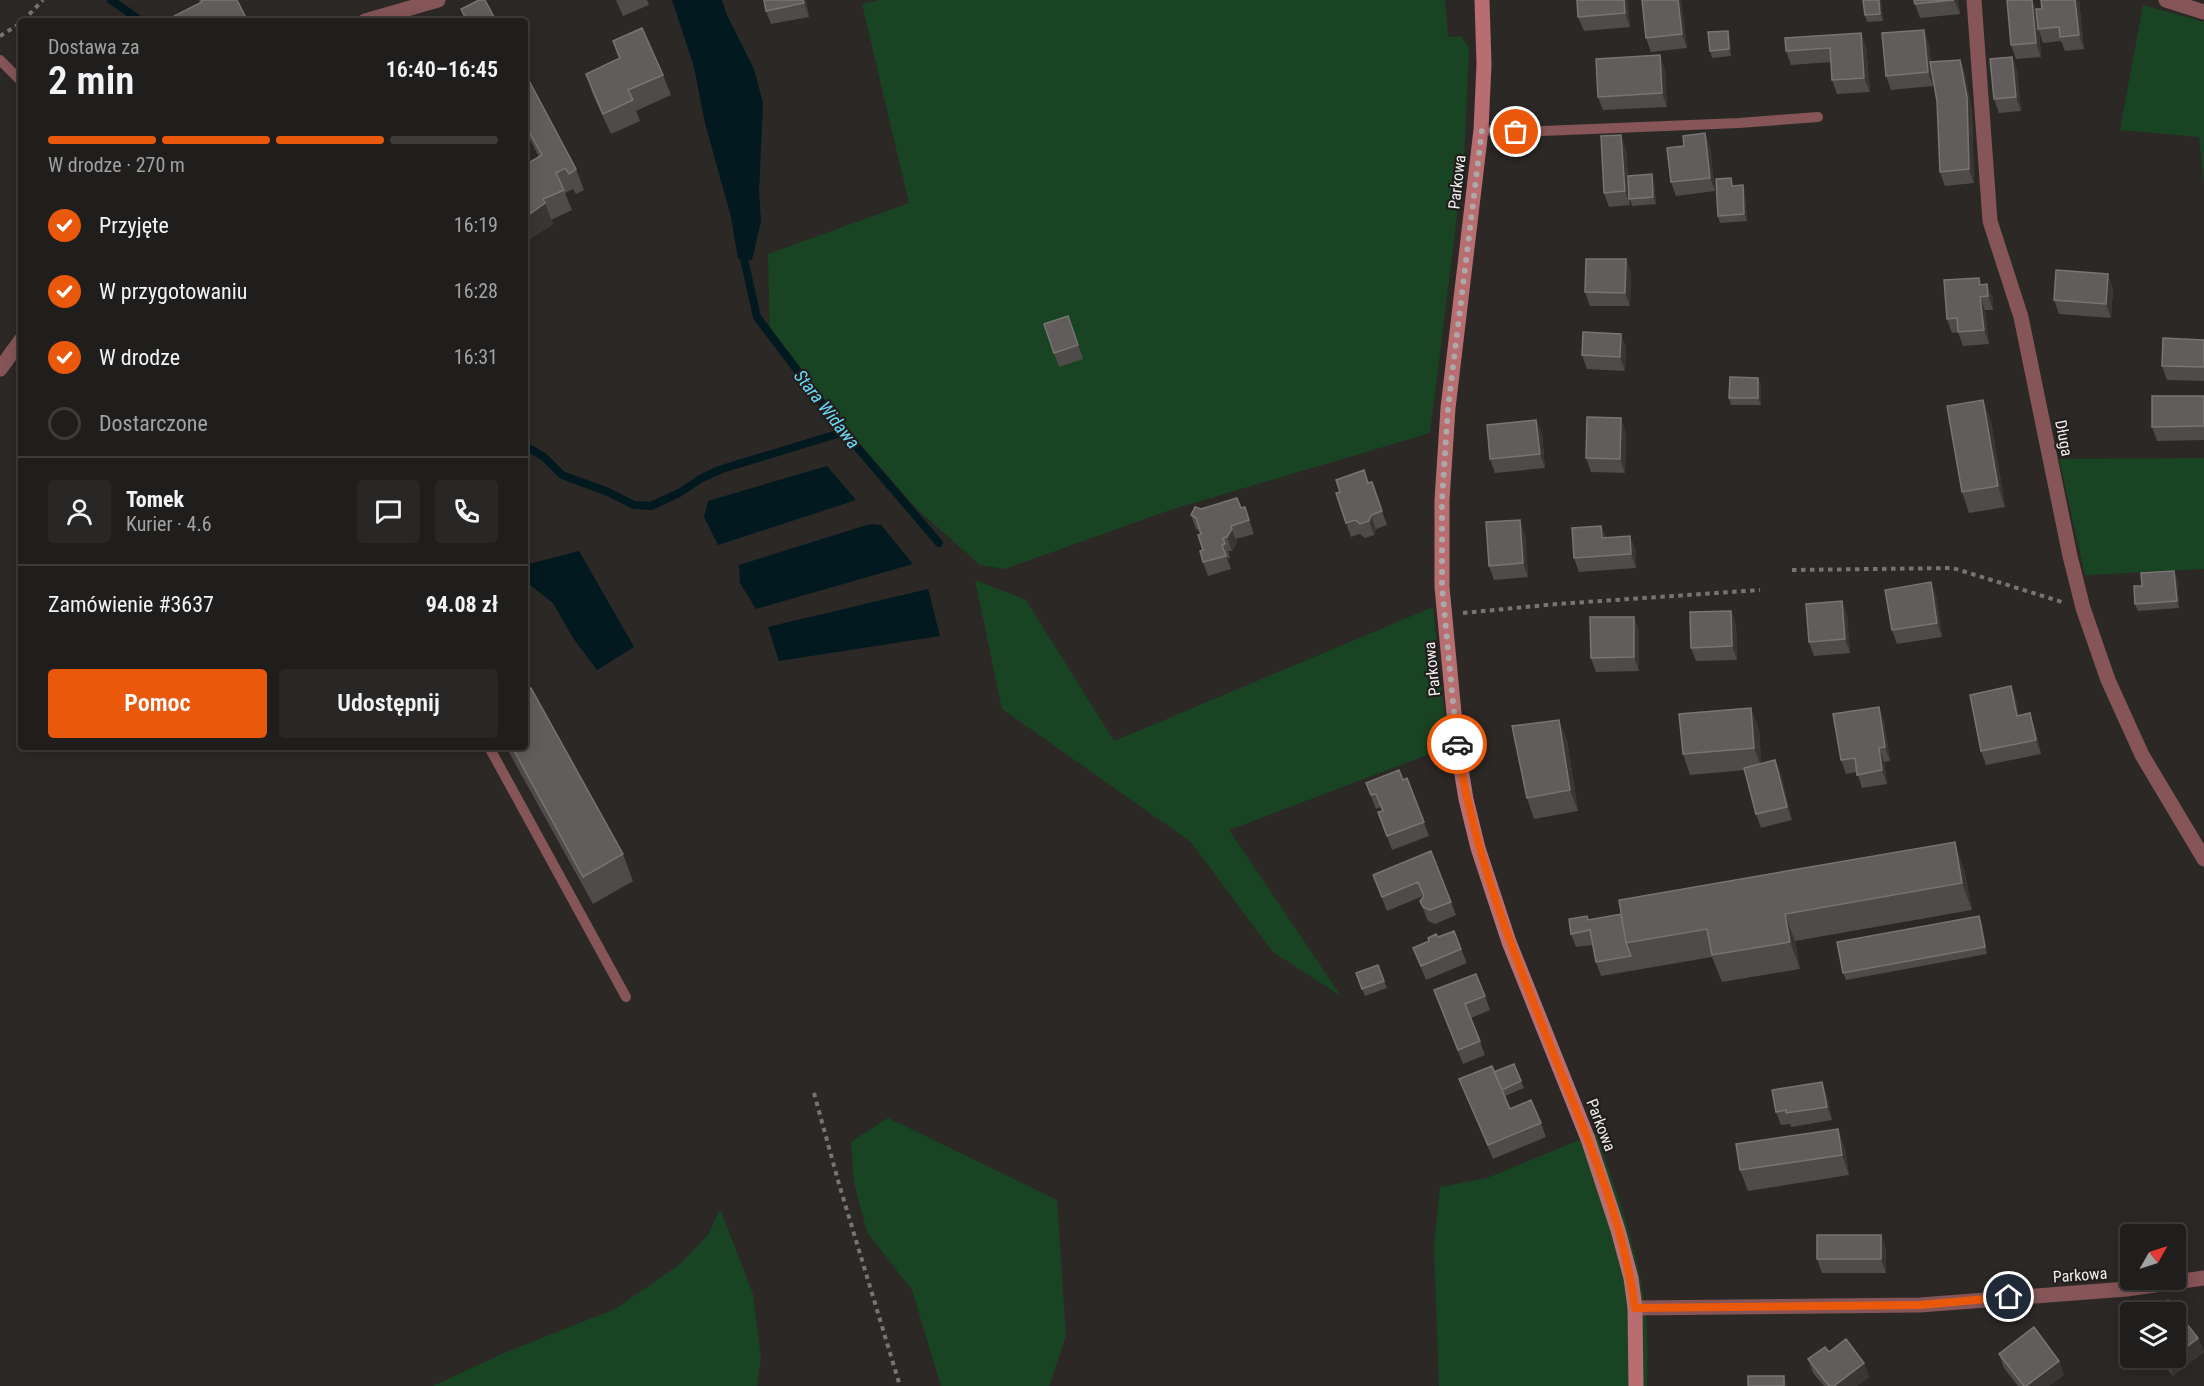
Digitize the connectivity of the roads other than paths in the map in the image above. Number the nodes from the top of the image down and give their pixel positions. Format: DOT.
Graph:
graph roads {
  1 [pos="438,0"];
  2 [pos="1482,0"];
  3 [pos="1974,0"];
  4 [pos="2166,0"];
  5 [pos="2204,12"];
  6 [pos="375,18"];
  7 [pos="0,60"];
  8 [pos="18,78"];
  9 [pos="1818,117"];
  10 [pos="1482,130"];
  11 [pos="18,344"];
  12 [pos="0,369"];
  13 [pos="491,750"];
  14 [pos="2204,859"];
  15 [pos="626,997"];
  16 [pos="2204,1278"];
  17 [pos="1635,1308"];
  18 [pos="1636,1386"];
  1 -- 6 [label="street"];
  2 -- 10 [label="street, Parkowa"];
  3 -- 14 [label="street, Długa"];
  4 -- 5 [label="street"];
  7 -- 8 [label="lane"];
  9 -- 10 [label="lane"];
  10 -- 17 [label="street, Parkowa"];
  11 -- 12 [label="street"];
  13 -- 15 [label="lane"];
  16 -- 17 [label="street, Parkowa"];
  17 -- 18 [label="street, Parkowa"];
}
